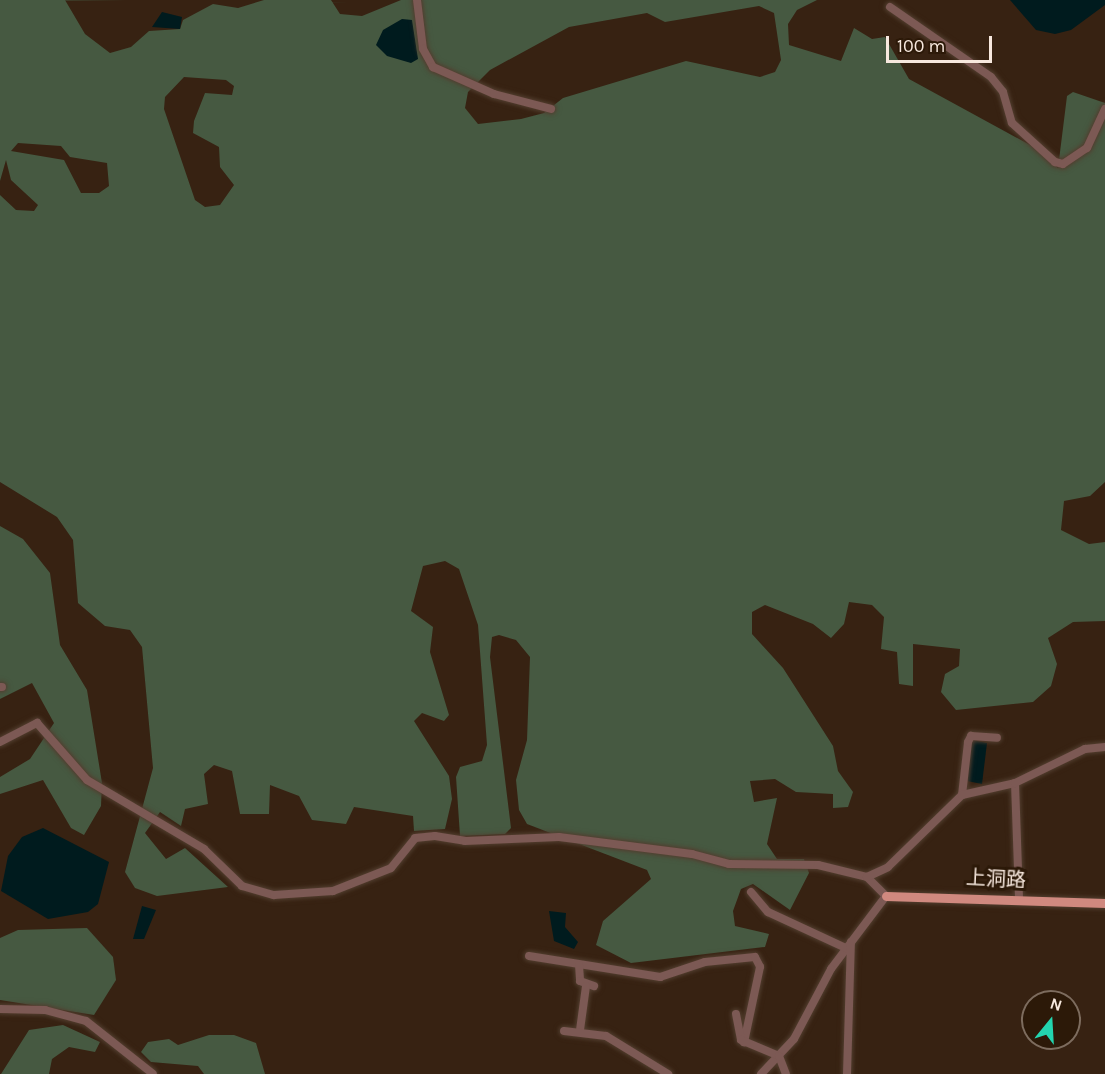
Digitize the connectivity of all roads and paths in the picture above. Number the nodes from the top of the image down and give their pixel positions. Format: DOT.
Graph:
graph roads {
  1 [pos="417,0"];
  2 [pos="890,7"];
  3 [pos="551,109"];
  4 [pos="1105,109"];
  5 [pos="997,738"];
  6 [pos="0,742"];
  7 [pos="1105,747"];
  8 [pos="1015,783"];
  9 [pos="962,795"];
  10 [pos="867,877"];
  11 [pos="751,892"];
  12 [pos="886,896"];
  13 [pos="1018,898"];
  14 [pos="1105,903"];
  15 [pos="852,940"];
  16 [pos="846,948"];
  17 [pos="529,956"];
  18 [pos="579,965"];
  19 [pos="0,1009"];
  20 [pos="736,1014"];
  21 [pos="580,1030"];
  22 [pos="564,1031"];
  23 [pos="744,1042"];
  24 [pos="779,1056"];
  25 [pos="153,1074"];
  26 [pos="668,1074"];
  27 [pos="761,1074"];
  28 [pos="786,1074"];
  29 [pos="847,1074"];
  1 -- 3 [label="street"];
  2 -- 4 [label="street"];
  5 -- 9 [label="street"];
  6 -- 10 [label="street"];
  7 -- 8 [label="street"];
  8 -- 9 [label="street"];
  8 -- 13 [label="street"];
  9 -- 10 [label="street"];
  10 -- 12 [label="street"];
  11 -- 16 [label="street"];
  12 -- 13 [label="main road, 上洞路"];
  12 -- 15 [label="street"];
  13 -- 14 [label="main road, 上洞路"];
  15 -- 16 [label="street"];
  15 -- 29 [label="street"];
  16 -- 24 [label="street"];
  17 -- 18 [label="street"];
  18 -- 21 [label="street"];
  18 -- 23 [label="street"];
  19 -- 25 [label="street"];
  20 -- 23 [label="street"];
  21 -- 22 [label="street"];
  21 -- 26 [label="street"];
  23 -- 24 [label="street"];
  24 -- 27 [label="street"];
  24 -- 28 [label="street"];
}
